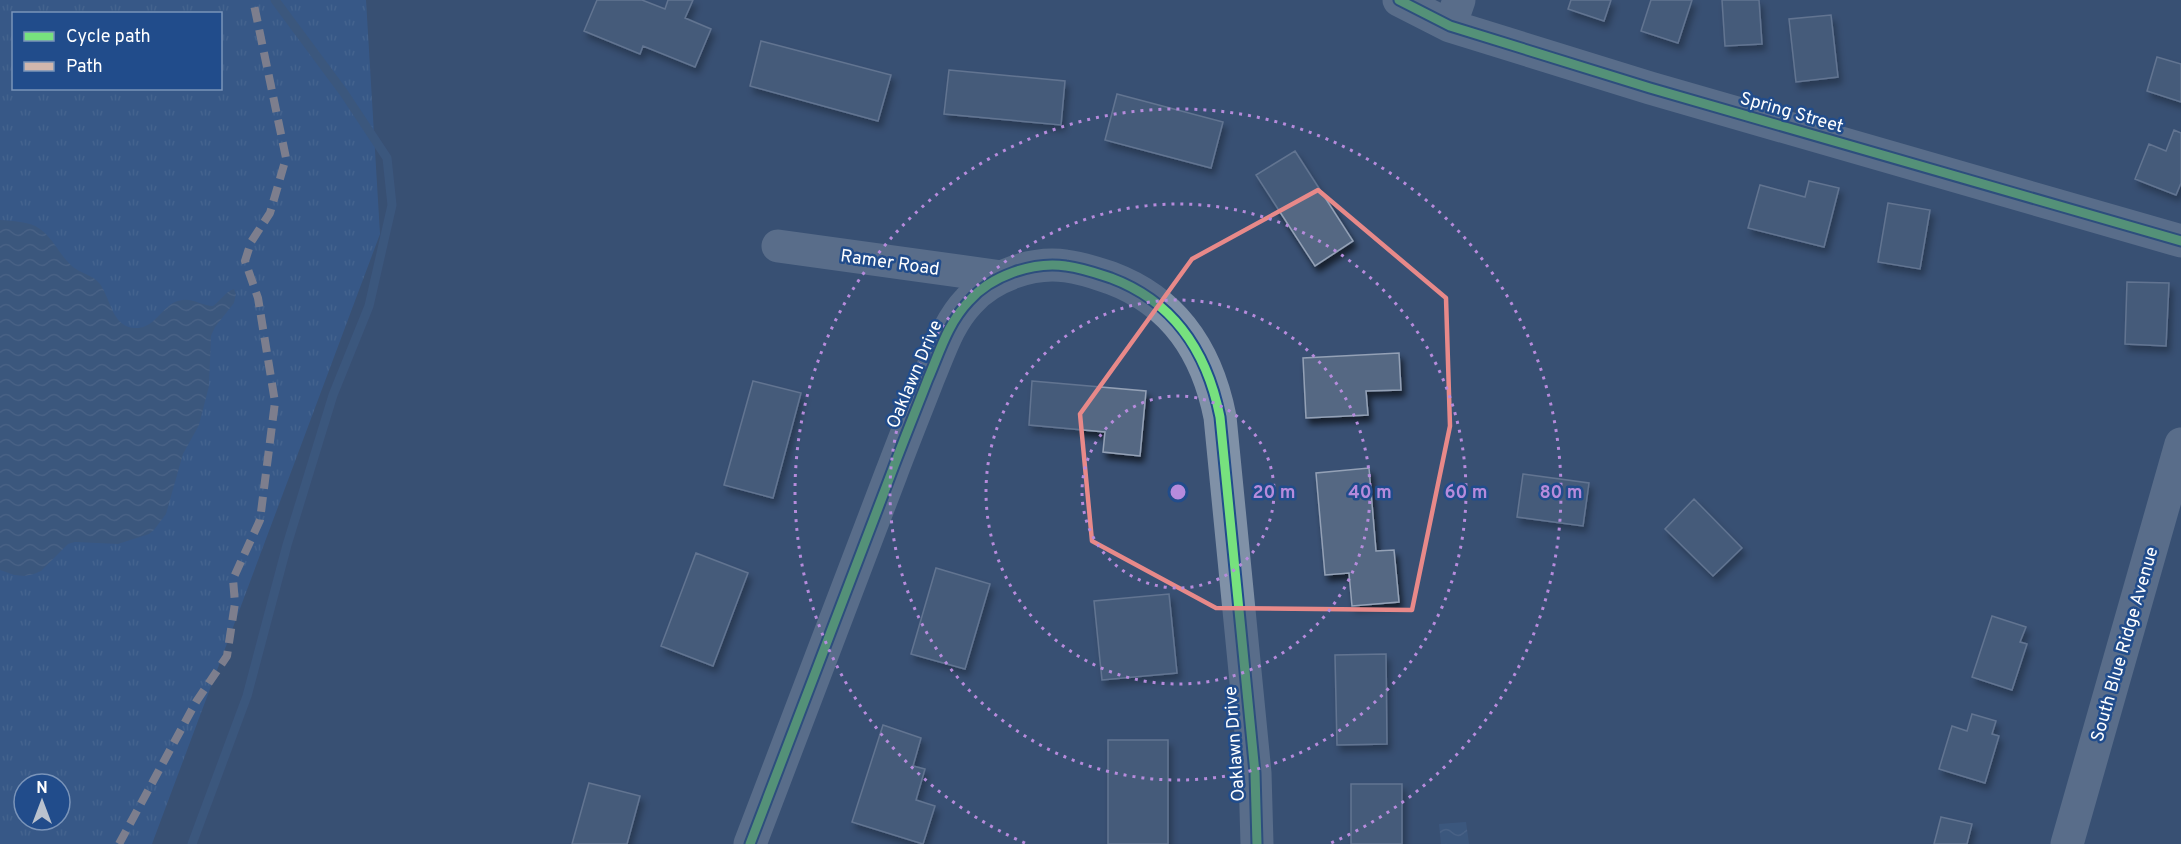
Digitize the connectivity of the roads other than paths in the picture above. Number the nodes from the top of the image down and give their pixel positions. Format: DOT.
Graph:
graph roads {
  1 [pos="1399,0"];
  2 [pos="1455,13"];
  3 [pos="2181,241"];
  4 [pos="778,246"];
  5 [pos="1002,278"];
  6 [pos="2181,444"];
  7 [pos="750,844"];
  8 [pos="1257,844"];
  9 [pos="2067,844"];
  1 -- 2 [label="street, Spring Street"];
  2 -- 3 [label="street, Spring Street"];
  4 -- 5 [label="street, Ramer Road"];
  5 -- 7 [label="street, Oaklawn Drive"];
  5 -- 8 [label="street, Oaklawn Drive"];
  6 -- 9 [label="street, South Blue Ridge Avenue"];
}
